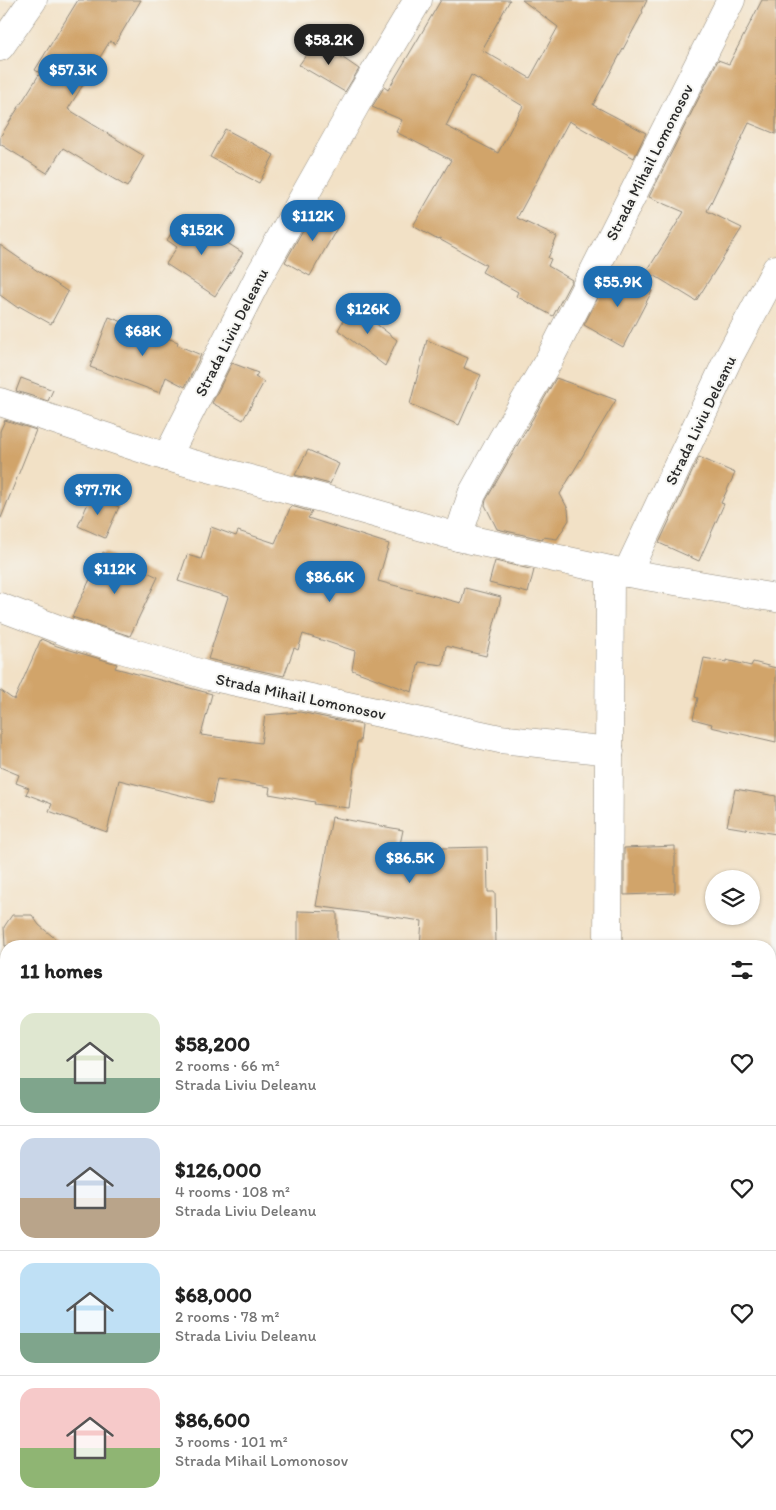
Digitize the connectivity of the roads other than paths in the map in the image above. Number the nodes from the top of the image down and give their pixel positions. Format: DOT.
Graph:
graph roads {
  1 [pos="33,0"];
  2 [pos="418,0"];
  3 [pos="731,0"];
  4 [pos="0,47"];
  5 [pos="776,269"];
  6 [pos="0,402"];
  7 [pos="167,457"];
  8 [pos="458,538"];
  9 [pos="619,571"];
  10 [pos="776,598"];
  11 [pos="0,607"];
  12 [pos="610,751"];
  13 [pos="608,940"];
  1 -- 4 [label="street"];
  2 -- 7 [label="street, Strada Liviu Deleanu"];
  3 -- 8 [label="street, Strada Mihail Lomonosov"];
  5 -- 9 [label="street, Strada Liviu Deleanu"];
  6 -- 7 [label="street"];
  7 -- 8 [label="street"];
  8 -- 9 [label="street"];
  9 -- 10 [label="street"];
  9 -- 12 [label="street"];
  11 -- 12 [label="street, Strada Mihail Lomonosov"];
  12 -- 13 [label="street"];
}
